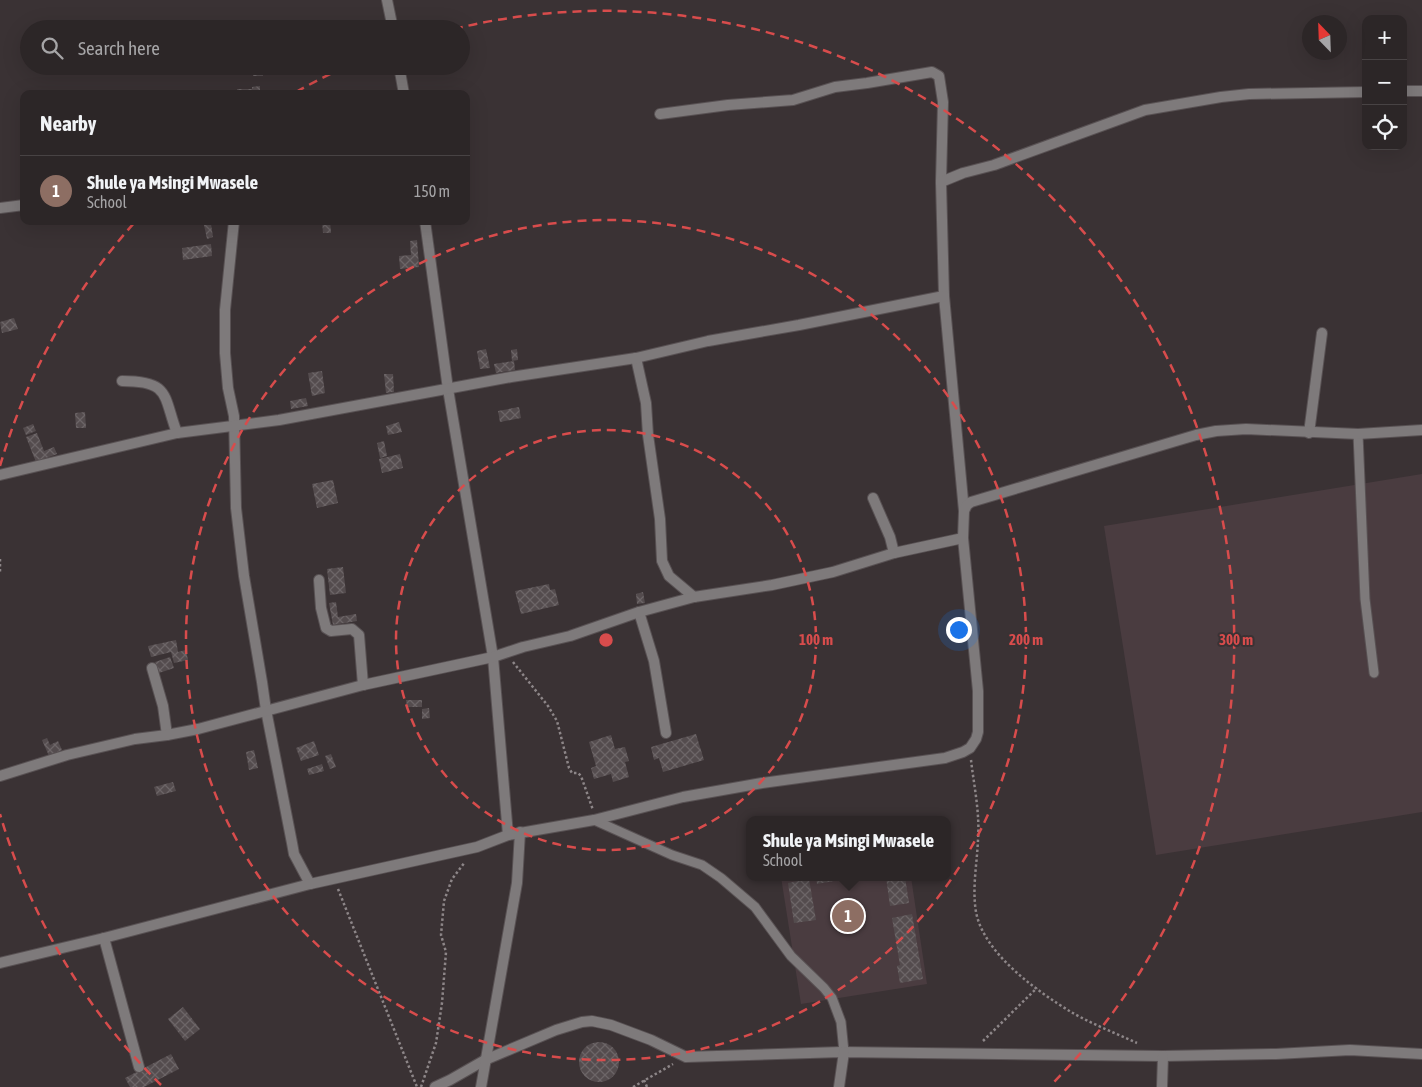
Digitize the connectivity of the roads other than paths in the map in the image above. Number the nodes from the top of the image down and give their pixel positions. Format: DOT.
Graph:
graph roads {
  1 [pos="387,0"];
  2 [pos="391,20"];
  3 [pos="401,75"];
  4 [pos="403,90"];
  5 [pos="1407,91"];
  6 [pos="1422,91"];
  7 [pos="1362,92"];
  8 [pos="660,114"];
  9 [pos="941,182"];
  10 [pos="20,206"];
  11 [pos="0,208"];
  12 [pos="234,225"];
  13 [pos="426,225"];
  14 [pos="944,296"];
  15 [pos="1322,333"];
  16 [pos="636,358"];
  17 [pos="122,381"];
  18 [pos="448,389"];
  19 [pos="234,425"];
  20 [pos="1422,430"];
  21 [pos="177,433"];
  22 [pos="1309,433"];
  23 [pos="1358,434"];
  24 [pos="0,475"];
  25 [pos="873,498"];
  26 [pos="964,511"];
  27 [pos="963,538"];
  28 [pos="894,554"];
  29 [pos="320,580"];
  30 [pos="694,596"];
  31 [pos="639,612"];
  32 [pos="493,657"];
  33 [pos="152,668"];
  34 [pos="1374,673"];
  35 [pos="364,685"];
  36 [pos="266,710"];
  37 [pos="666,733"];
  38 [pos="167,735"];
  39 [pos="0,776"];
  40 [pos="595,819"];
  41 [pos="520,832"];
  42 [pos="508,835"];
  43 [pos="310,884"];
  44 [pos="104,938"];
  45 [pos="0,963"];
  46 [pos="844,1052"];
  47 [pos="1422,1054"];
  48 [pos="1163,1056"];
  49 [pos="485,1060"];
  50 [pos="139,1067"];
  51 [pos="434,1087"];
  52 [pos="481,1087"];
  53 [pos="838,1087"];
  54 [pos="1162,1087"];
  1 -- 2 [label="street"];
  3 -- 4 [label="street"];
  5 -- 6 [label="street"];
  7 -- 9 [label="street"];
  8 -- 9 [label="street"];
  9 -- 14 [label="street"];
  10 -- 11 [label="street"];
  12 -- 19 [label="street"];
  13 -- 18 [label="street"];
  14 -- 16 [label="street"];
  14 -- 26 [label="street"];
  15 -- 22 [label="street"];
  16 -- 18 [label="street"];
  16 -- 30 [label="street"];
  17 -- 21 [label="street"];
  18 -- 19 [label="street"];
  18 -- 32 [label="street"];
  19 -- 21 [label="street"];
  19 -- 36 [label="street"];
  20 -- 23 [label="street"];
  21 -- 24 [label="street"];
  22 -- 23 [label="street"];
  22 -- 26 [label="street"];
  23 -- 34 [label="lane"];
  25 -- 28 [label="street"];
  26 -- 27 [label="street"];
  27 -- 28 [label="street"];
  27 -- 40 [label="street"];
  28 -- 30 [label="street"];
  29 -- 35 [label="street"];
  30 -- 31 [label="street"];
  31 -- 32 [label="street"];
  31 -- 37 [label="street"];
  32 -- 35 [label="street"];
  32 -- 42 [label="street"];
  33 -- 38 [label="street"];
  35 -- 36 [label="street"];
  36 -- 38 [label="street"];
  36 -- 43 [label="street"];
  38 -- 39 [label="street"];
  40 -- 41 [label="street"];
  40 -- 46 [label="lane"];
  41 -- 42 [label="street"];
  41 -- 49 [label="street"];
  42 -- 43 [label="street"];
  43 -- 44 [label="street"];
  44 -- 45 [label="street"];
  44 -- 50 [label="street"];
  46 -- 48 [label="street"];
  46 -- 49 [label="street"];
  46 -- 53 [label="street"];
  47 -- 48 [label="street"];
  48 -- 54 [label="street"];
  49 -- 51 [label="street"];
  49 -- 52 [label="street"];
}
